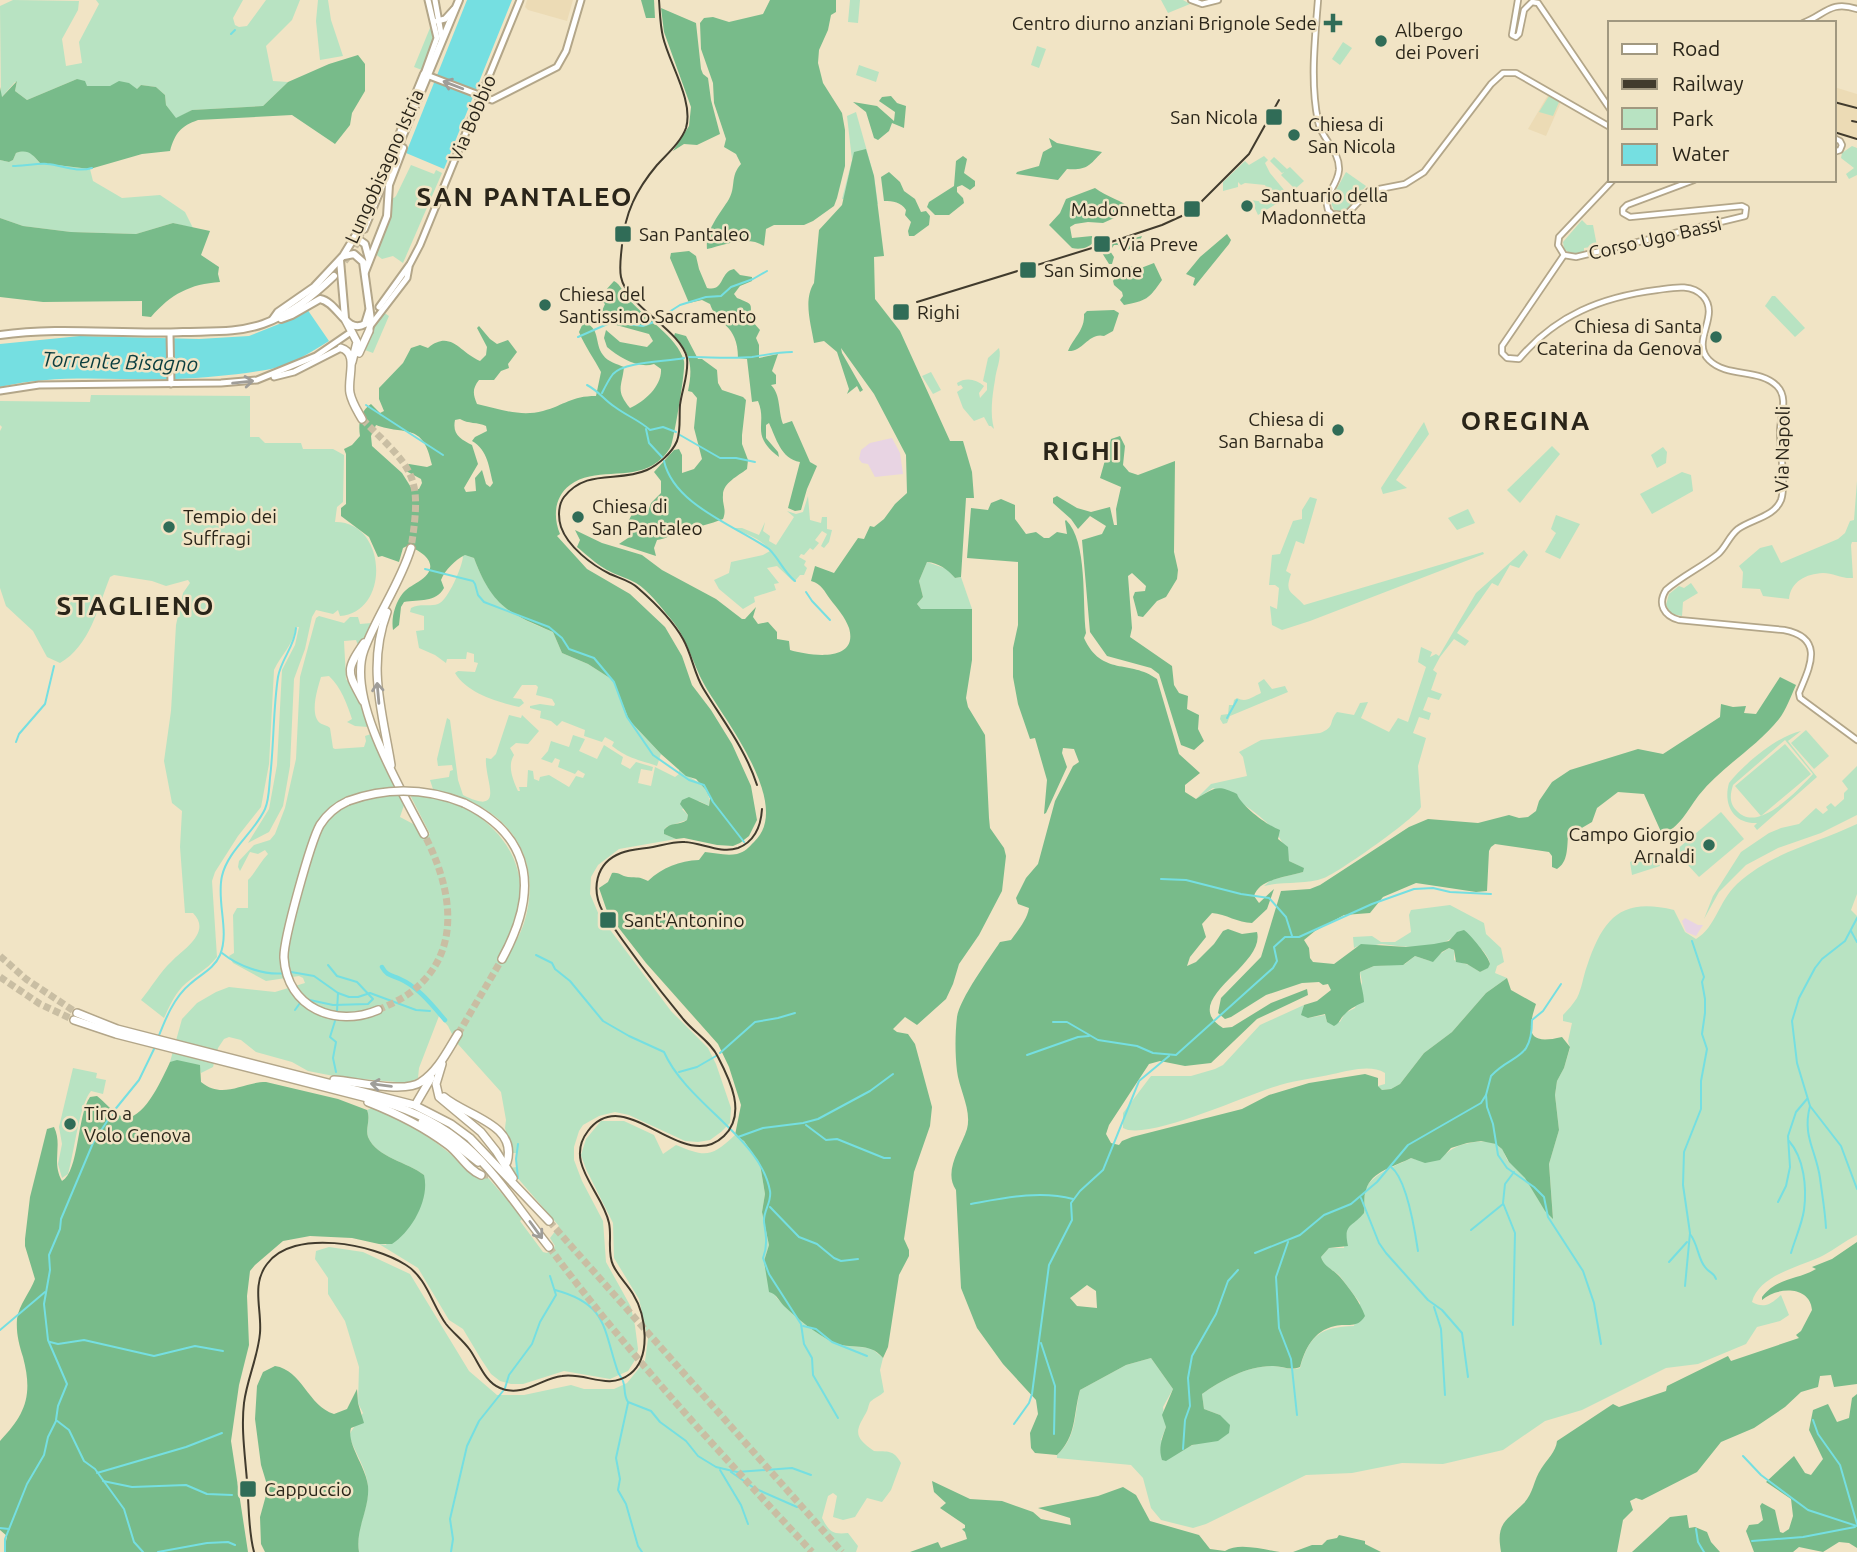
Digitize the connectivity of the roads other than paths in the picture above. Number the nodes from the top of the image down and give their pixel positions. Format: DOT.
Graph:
graph roads {
  1 [pos="428,0"];
  2 [pos="435,0"];
  3 [pos="520,0"];
  4 [pos="581,0"];
  5 [pos="1191,0"];
  6 [pos="1218,0"];
  7 [pos="1318,0"];
  8 [pos="1518,0"];
  9 [pos="458,3"];
  10 [pos="1857,9"];
  11 [pos="1808,21"];
  12 [pos="437,22"];
  13 [pos="441,46"];
  14 [pos="428,76"];
  15 [pos="477,95"];
  16 [pos="1608,106"];
  17 [pos="1608,126"];
  18 [pos="1836,139"];
  19 [pos="401,143"];
  20 [pos="1836,152"];
  21 [pos="1611,182"];
  22 [pos="1688,182"];
  23 [pos="364,229"];
  24 [pos="355,237"];
  25 [pos="1564,255"];
  26 [pos="342,258"];
  27 [pos="369,261"];
  28 [pos="410,264"];
  29 [pos="365,272"];
  30 [pos="334,275"];
  31 [pos="379,307"];
  32 [pos="369,311"];
  33 [pos="272,320"];
  34 [pos="345,321"];
  35 [pos="369,331"];
  36 [pos="183,332"];
  37 [pos="142,333"];
  38 [pos="348,334"];
  39 [pos="0,335"];
  40 [pos="170,336"];
  41 [pos="341,348"];
  42 [pos="350,373"];
  43 [pos="267,377"];
  44 [pos="170,382"];
  45 [pos="0,391"];
  46 [pos="362,419"];
  47 [pos="411,548"];
  48 [pos="398,582"];
  49 [pos="374,628"];
  50 [pos="366,707"];
  51 [pos="1857,740"];
  52 [pos="393,772"];
  53 [pos="424,834"];
  54 [pos="502,959"];
  55 [pos="378,1010"];
  56 [pos="76,1017"];
  57 [pos="458,1034"];
  58 [pos="232,1060"];
  59 [pos="438,1069"];
  60 [pos="315,1078"];
  61 [pos="341,1091"];
  62 [pos="417,1102"];
  63 [pos="422,1122"];
  64 [pos="507,1163"];
  65 [pos="481,1175"];
  66 [pos="518,1188"];
  67 [pos="523,1212"];
  68 [pos="549,1221"];
  69 [pos="549,1247"];
  1 -- 12 [label="main road"];
  2 -- 12 [label="main road"];
  3 -- 15 [label="main road, Via Bobbio"];
  4 -- 15 [label="main road"];
  5 -- 6 [label="street"];
  7 -- 17 [label="street"];
  8 -- 16 [label="street"];
  9 -- 12 [label="main road"];
  9 -- 13 [label="main road, Lungobisagno Istria"];
  10 -- 11 [label="street"];
  12 -- 13 [label="main road"];
  12 -- 14 [label="main road, Lungobisagno Istria"];
  13 -- 14 [label="main road, Lungobisagno Istria"];
  15 -- 14 [label="main road, one-way"];
  14 -- 19 [label="main road, Lungobisagno Istria"];
  14 -- 24 [label="main road, Lungobisagno Istria"];
  15 -- 28 [label="main road, Via Bobbio"];
  18 -- 20 [label="street"];
  19 -- 23 [label="main road, Lungobisagno Istria"];
  19 -- 27 [label="main road"];
  21 -- 25 [label="street, Corso Ugo Bassi"];
  22 -- 25 [label="street, Corso Ugo Bassi"];
  24 -- 26 [label="main road, Lungobisagno Istria"];
  24 -- 27 [label="main road"];
  25 -- 51 [label="street, Via Napoli"];
  26 -- 29 [label="main road"];
  26 -- 33 [label="main road, Lungobisagno Istria"];
  26 -- 34 [label="main road"];
  27 -- 29 [label="main road"];
  28 -- 31 [label="main road, Via Bobbio"];
  28 -- 35 [label="main road"];
  29 -- 32 [label="main road"];
  30 -- 33 [label="main road, Lungobisagno Istria"];
  32 -- 34 [label="main road"];
  32 -- 35 [label="main road"];
  33 -- 34 [label="main road"];
  33 -- 36 [label="main road, Lungobisagno Istria"];
  34 -- 42 [label="highway"];
  35 -- 42 [label="highway"];
  36 -- 37 [label="main road"];
  36 -- 40 [label="main road, Lungobisagno Istria"];
  37 -- 39 [label="main road, Lungobisagno Istria"];
  37 -- 40 [label="main road, Lungobisagno Istria"];
  38 -- 43 [label="main road"];
  40 -- 44 [label="main road"];
  41 -- 42 [label="highway"];
  41 -- 43 [label="main road"];
  42 -- 46 [label="highway"];
  44 -- 43 [label="main road, one-way"];
  44 -- 45 [label="main road"];
  47 -- 48 [label="highway"];
  48 -- 49 [label="highway"];
  52 -- 48 [label="highway, one-way"];
  49 -- 50 [label="highway"];
  49 -- 50 [label="highway"];
  50 -- 52 [label="highway"];
  52 -- 53 [label="highway"];
  54 -- 55 [label="highway, bridge"];
  56 -- 58 [label="highway"];
  57 -- 59 [label="highway"];
  58 -- 60 [label="highway"];
  58 -- 61 [label="highway"];
  59 -- 60 [label="highway, one-way"];
  59 -- 62 [label="highway"];
  59 -- 64 [label="highway"];
  59 -- 66 [label="highway"];
  60 -- 66 [label="highway"];
  61 -- 65 [label="highway"];
  61 -- 67 [label="highway"];
  63 -- 67 [label="highway"];
  66 -- 68 [label="highway"];
  67 -- 69 [label="highway, one-way"];
}
